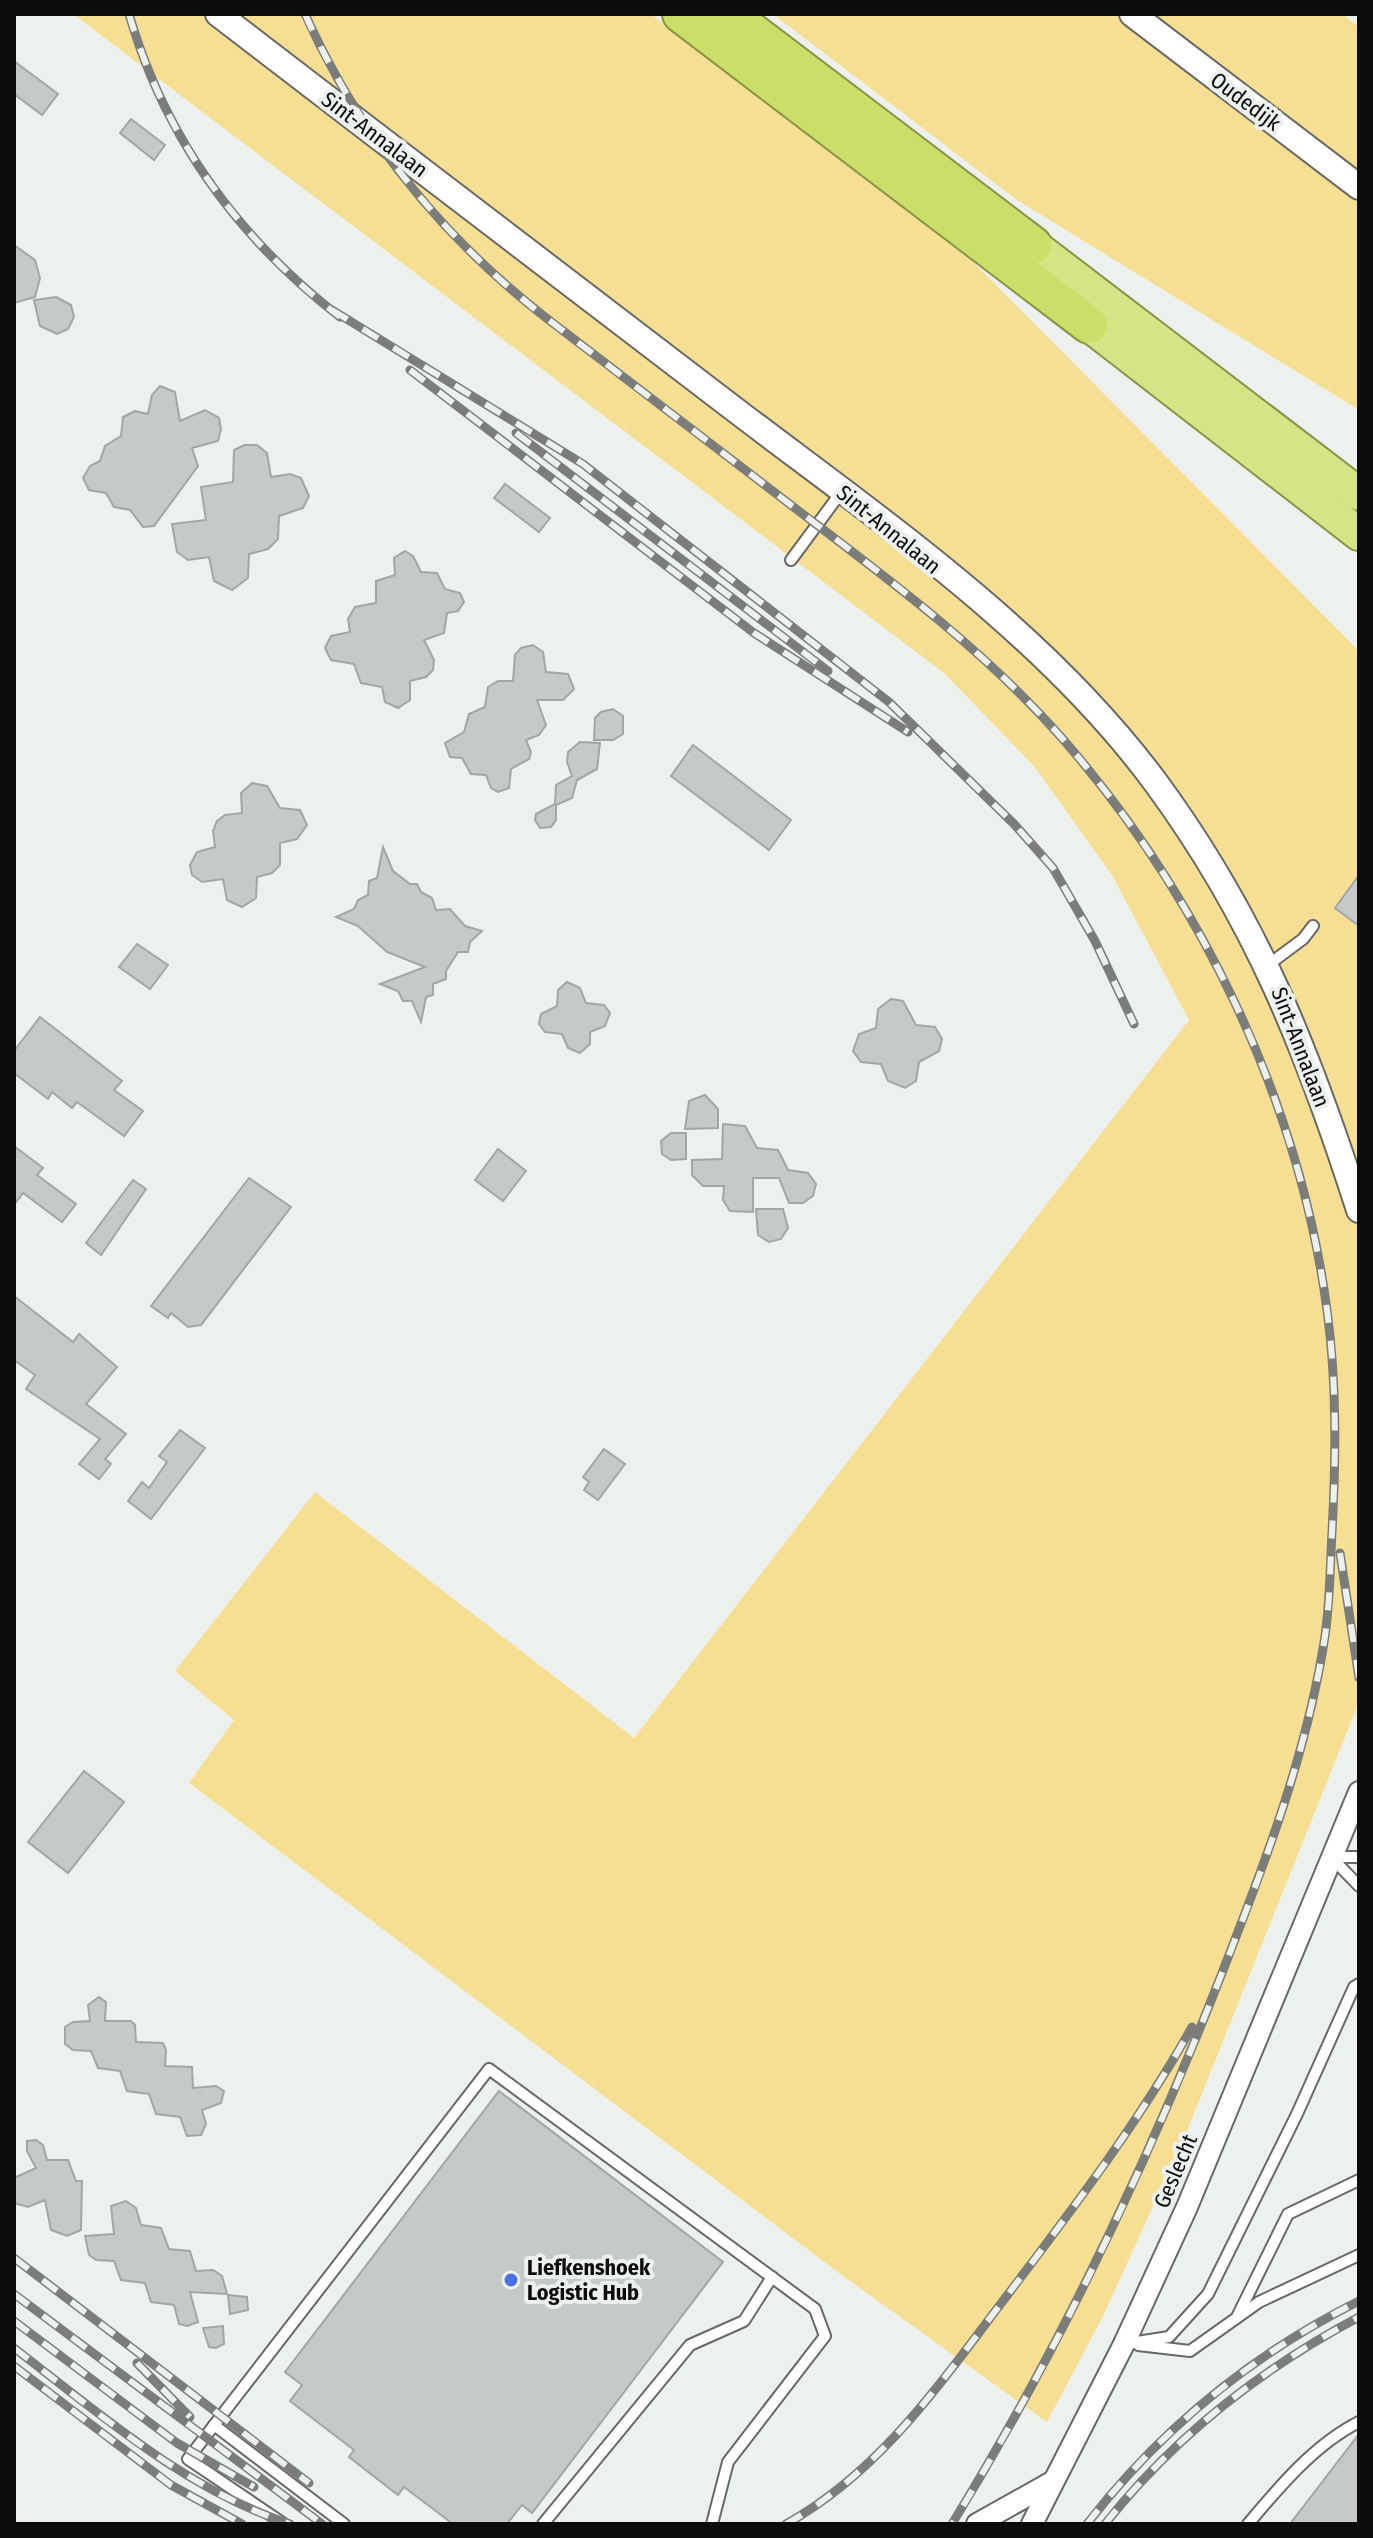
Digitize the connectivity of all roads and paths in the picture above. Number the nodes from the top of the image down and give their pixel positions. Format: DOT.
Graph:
graph roads {
  1 [pos="218,14"];
  2 [pos="681,14"];
  3 [pos="729,14"];
  4 [pos="1132,14"];
  5 [pos="1359,187"];
  6 [pos="1033,245"];
  7 [pos="1089,325"];
  8 [pos="842,491"];
  9 [pos="1359,494"];
  10 [pos="1359,534"];
  11 [pos="791,560"];
  12 [pos="1313,926"];
  13 [pos="1268,965"];
  14 [pos="1359,1213"];
  15 [pos="1359,1792"];
  16 [pos="1331,1857"];
  17 [pos="1359,1857"];
  18 [pos="1359,1886"];
  19 [pos="1359,1984"];
  20 [pos="1359,2180"];
  21 [pos="1359,2255"];
  22 [pos="772,2277"];
  23 [pos="1237,2317"];
  24 [pos="1124,2344"];
  25 [pos="1359,2422"];
  26 [pos="214,2425"];
  27 [pos="1052,2482"];
  28 [pos="284,2524"];
  29 [pos="344,2524"];
  30 [pos="543,2524"];
  31 [pos="712,2524"];
  32 [pos="977,2524"];
  33 [pos="1032,2524"];
  34 [pos="1248,2524"];
  1 -- 8 [label="street, Sint-Annalaan"];
  2 -- 7 [label="highway"];
  3 -- 6 [label="highway"];
  4 -- 5 [label="street, Oudedijk"];
  6 -- 9 [label="highway"];
  7 -- 10 [label="highway"];
  8 -- 11 [label="lane"];
  8 -- 13 [label="street, Sint-Annalaan"];
  12 -- 13 [label="lane"];
  13 -- 14 [label="street, Sint-Annalaan"];
  15 -- 16 [label="street, Geslecht"];
  16 -- 17 [label="lane"];
  16 -- 18 [label="lane"];
  16 -- 24 [label="street, Geslecht"];
  19 -- 24 [label="lane"];
  20 -- 23 [label="lane"];
  21 -- 23 [label="lane"];
  22 -- 26 [label="lane"];
  22 -- 30 [label="lane"];
  22 -- 31 [label="lane"];
  23 -- 24 [label="lane"];
  24 -- 27 [label="street, Geslecht"];
  25 -- 34 [label="lane"];
  26 -- 28 [label="lane"];
  26 -- 29 [label="lane"];
  27 -- 32 [label="street"];
  27 -- 33 [label="street, Geslecht"];
}
